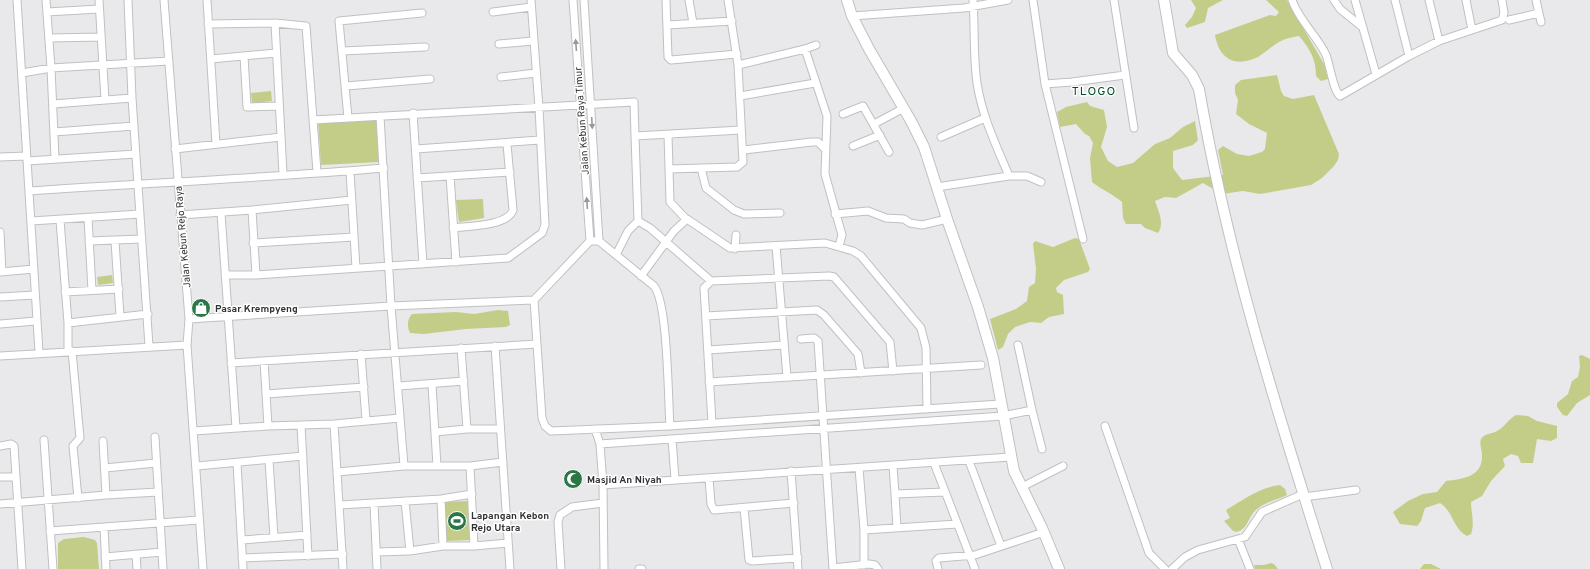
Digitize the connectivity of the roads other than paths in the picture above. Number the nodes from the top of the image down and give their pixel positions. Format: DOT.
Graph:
graph roads {
  1 [pos="17,0"];
  2 [pos="46,0"];
  3 [pos="99,0"];
  4 [pos="128,0"];
  5 [pos="164,0"];
  6 [pos="207,0"];
  7 [pos="573,0"];
  8 [pos="584,0"];
  9 [pos="666,0"];
  10 [pos="689,0"];
  11 [pos="728,0"];
  12 [pos="847,0"];
  13 [pos="1008,0"];
  14 [pos="1033,0"];
  15 [pos="1114,0"];
  16 [pos="1164,0"];
  17 [pos="1292,0"];
  18 [pos="1334,0"];
  19 [pos="1355,0"];
  20 [pos="1395,0"];
  21 [pos="1429,0"];
  22 [pos="1466,0"];
  23 [pos="1502,0"];
  24 [pos="1536,0"];
  25 [pos="973,3"];
  26 [pos="531,4"];
  27 [pos="99,9"];
  28 [pos="46,12"];
  29 [pos="493,12"];
  30 [pos="422,13"];
  31 [pos="1539,13"];
  32 [pos="852,16"];
  33 [pos="1509,20"];
  34 [pos="732,21"];
  35 [pos="1541,22"];
  36 [pos="275,23"];
  37 [pos="693,23"];
  38 [pos="208,24"];
  39 [pos="668,25"];
  40 [pos="1361,26"];
  41 [pos="1472,30"];
  42 [pos="101,37"];
  43 [pos="49,38"];
  44 [pos="533,41"];
  45 [pos="1440,41"];
  46 [pos="498,44"];
  47 [pos="816,45"];
  48 [pos="426,46"];
  49 [pos="805,49"];
  50 [pos="343,51"];
  51 [pos="276,53"];
  52 [pos="737,54"];
  53 [pos="244,56"];
  54 [pos="1409,56"];
  55 [pos="211,58"];
  56 [pos="169,61"];
  57 [pos="130,64"];
  58 [pos="102,65"];
  59 [pos="738,65"];
  60 [pos="51,68"];
  61 [pos="22,73"];
  62 [pos="536,73"];
  63 [pos="1376,74"];
  64 [pos="1125,75"];
  65 [pos="501,77"];
  66 [pos="430,79"];
  67 [pos="815,83"];
  68 [pos="1045,84"];
  69 [pos="346,86"];
  70 [pos="740,96"];
  71 [pos="132,98"];
  72 [pos="105,100"];
  73 [pos="53,104"];
  74 [pos="591,105"];
  75 [pos="279,106"];
  76 [pos="580,106"];
  77 [pos="539,108"];
  78 [pos="904,108"];
  79 [pos="413,113"];
  80 [pos="843,114"];
  81 [pos="380,116"];
  82 [pos="348,118"];
  83 [pos="985,118"];
  84 [pos="313,120"];
  85 [pos="874,124"];
  86 [pos="134,126"];
  87 [pos="1134,128"];
  88 [pos="740,130"];
  89 [pos="54,132"];
  90 [pos="668,135"];
  91 [pos="880,135"];
  92 [pos="635,136"];
  93 [pos="281,137"];
  94 [pos="942,137"];
  95 [pos="540,140"];
  96 [pos="216,144"];
  97 [pos="507,144"];
  98 [pos="853,146"];
  99 [pos="175,149"];
  100 [pos="416,149"];
  101 [pos="825,149"];
  102 [pos="744,150"];
  103 [pos="889,152"];
  104 [pos="136,154"];
  105 [pos="0,157"];
  106 [pos="26,158"];
  107 [pos="55,158"];
  108 [pos="384,168"];
  109 [pos="701,168"];
  110 [pos="669,169"];
  111 [pos="350,171"];
  112 [pos="317,172"];
  113 [pos="510,172"];
  114 [pos="283,174"];
  115 [pos="450,176"];
  116 [pos="1009,176"];
  117 [pos="417,178"];
  118 [pos="1041,182"];
  119 [pos="177,183"];
  120 [pos="138,184"];
  121 [pos="937,187"];
  122 [pos="30,191"];
  123 [pos="352,200"];
  124 [pos="252,210"];
  125 [pos="220,212"];
  126 [pos="780,213"];
  127 [pos="140,214"];
  128 [pos="835,214"];
  129 [pos="180,215"];
  130 [pos="88,218"];
  131 [pos="686,219"];
  132 [pos="947,219"];
  133 [pos="60,220"];
  134 [pos="638,220"];
  135 [pos="30,221"];
  136 [pos="453,228"];
  137 [pos="0,232"];
  138 [pos="736,235"];
  139 [pos="354,237"];
  140 [pos="142,239"];
  141 [pos="1083,239"];
  142 [pos="89,241"];
  143 [pos="115,241"];
  144 [pos="599,241"];
  145 [pos="590,242"];
  146 [pos="667,242"];
  147 [pos="253,243"];
  148 [pos="776,246"];
  149 [pos="838,246"];
  150 [pos="735,249"];
  151 [pos="616,255"];
  152 [pos="456,262"];
  153 [pos="423,264"];
  154 [pos="389,267"];
  155 [pos="356,268"];
  156 [pos="34,269"];
  157 [pos="1,272"];
  158 [pos="225,275"];
  159 [pos="256,275"];
  160 [pos="641,276"];
  161 [pos="780,278"];
  162 [pos="711,281"];
  163 [pos="119,289"];
  164 [pos="92,290"];
  165 [pos="65,292"];
  166 [pos="34,295"];
  167 [pos="0,297"];
  168 [pos="534,300"];
  169 [pos="391,306"];
  170 [pos="782,312"];
  171 [pos="148,314"];
  172 [pos="120,316"];
  173 [pos="706,316"];
  174 [pos="229,317"];
  175 [pos="189,319"];
  176 [pos="36,321"];
  177 [pos="68,323"];
  178 [pos="0,324"];
  179 [pos="801,339"];
  180 [pos="537,344"];
  181 [pos="187,345"];
  182 [pos="784,345"];
  183 [pos="1018,345"];
  184 [pos="149,346"];
  185 [pos="495,346"];
  186 [pos="461,348"];
  187 [pos="708,350"];
  188 [pos="70,351"];
  189 [pos="39,352"];
  190 [pos="396,352"];
  191 [pos="361,354"];
  192 [pos="0,356"];
  193 [pos="264,361"];
  194 [pos="231,363"];
  195 [pos="982,365"];
  196 [pos="927,369"];
  197 [pos="893,371"];
  198 [pos="861,373"];
  199 [pos="821,375"];
  200 [pos="787,378"];
  201 [pos="464,381"];
  202 [pos="709,382"];
  203 [pos="432,385"];
  204 [pos="399,386"];
  205 [pos="364,387"];
  206 [pos="266,394"];
  207 [pos="1000,404"];
  208 [pos="927,410"];
  209 [pos="1032,410"];
  210 [pos="1003,416"];
  211 [pos="822,417"];
  212 [pos="400,418"];
  213 [pos="366,420"];
  214 [pos="712,423"];
  215 [pos="334,424"];
  216 [pos="301,425"];
  217 [pos="268,426"];
  218 [pos="670,426"];
  219 [pos="1105,426"];
  220 [pos="236,428"];
  221 [pos="467,429"];
  222 [pos="500,429"];
  223 [pos="595,429"];
  224 [pos="822,429"];
  225 [pos="194,431"];
  226 [pos="435,432"];
  227 [pos="155,437"];
  228 [pos="672,438"];
  229 [pos="44,440"];
  230 [pos="103,441"];
  231 [pos="600,444"];
  232 [pos="0,446"];
  233 [pos="1042,449"];
  234 [pos="302,456"];
  235 [pos="1010,457"];
  236 [pos="269,460"];
  237 [pos="969,461"];
  238 [pos="503,462"];
  239 [pos="156,463"];
  240 [pos="238,463"];
  241 [pos="934,463"];
  242 [pos="197,466"];
  243 [pos="404,466"];
  244 [pos="437,466"];
  245 [pos="470,466"];
  246 [pos="893,466"];
  247 [pos="1063,466"];
  248 [pos="105,468"];
  249 [pos="859,468"];
  250 [pos="826,469"];
  251 [pos="338,472"];
  252 [pos="791,472"];
  253 [pos="0,477"];
  254 [pos="15,477"];
  255 [pos="709,478"];
  256 [pos="675,479"];
  257 [pos="603,484"];
  258 [pos="1022,487"];
  259 [pos="1356,490"];
  260 [pos="158,492"];
  261 [pos="945,492"];
  262 [pos="472,494"];
  263 [pos="896,494"];
  264 [pos="106,495"];
  265 [pos="1304,495"];
  266 [pos="78,498"];
  267 [pos="441,499"];
  268 [pos="47,500"];
  269 [pos="405,501"];
  270 [pos="17,503"];
  271 [pos="603,503"];
  272 [pos="0,504"];
  273 [pos="374,504"];
  274 [pos="794,504"];
  275 [pos="340,505"];
  276 [pos="744,508"];
  277 [pos="199,520"];
  278 [pos="160,522"];
  279 [pos="958,524"];
  280 [pos="104,527"];
  281 [pos="898,528"];
  282 [pos="864,530"];
  283 [pos="50,531"];
  284 [pos="1044,532"];
  285 [pos="307,535"];
  286 [pos="274,537"];
  287 [pos="1238,539"];
  288 [pos="242,540"];
  289 [pos="508,543"];
  290 [pos="443,546"];
  291 [pos="474,546"];
  292 [pos="1002,546"];
  293 [pos="410,551"];
  294 [pos="162,552"];
  295 [pos="376,552"];
  296 [pos="136,554"];
  297 [pos="343,554"];
  298 [pos="970,555"];
  299 [pos="308,556"];
  300 [pos="105,557"];
  301 [pos="242,558"];
  302 [pos="798,558"];
  303 [pos="864,565"];
  304 [pos="22,569"];
  305 [pos="53,569"];
  306 [pos="106,569"];
  307 [pos="137,569"];
  308 [pos="163,569"];
  309 [pos="203,569"];
  310 [pos="243,569"];
  311 [pos="344,569"];
  312 [pos="377,569"];
  313 [pos="510,569"];
  314 [pos="561,569"];
  315 [pos="604,569"];
  316 [pos="639,569"];
  317 [pos="642,569"];
  318 [pos="798,569"];
  319 [pos="833,569"];
  320 [pos="878,569"];
  321 [pos="938,569"];
  322 [pos="975,569"];
  323 [pos="1058,569"];
  324 [pos="1165,569"];
  325 [pos="1172,569"];
  326 [pos="1250,569"];
  327 [pos="1327,569"];
  1 -- 61 [label="street"];
  2 -- 28 [label="street"];
  3 -- 27 [label="street"];
  4 -- 57 [label="street"];
  5 -- 56 [label="street, Jalan Kebun Rejo Raya"];
  6 -- 38 [label="street"];
  76 -- 7 [label="street, Jalan Kebun Raya Timur, one-way"];
  8 -- 74 [label="street, Jalan Kebun Raya Timur"];
  9 -- 39 [label="street"];
  10 -- 37 [label="street"];
  11 -- 34 [label="street"];
  12 -- 32 [label="street"];
  13 -- 25 [label="street"];
  14 -- 68 [label="street"];
  15 -- 64 [label="street"];
  16 -- 265 [label="street"];
  17 -- 63 [label="street"];
  18 -- 40 [label="street"];
  19 -- 40 [label="street"];
  20 -- 54 [label="street"];
  21 -- 45 [label="street"];
  22 -- 41 [label="street"];
  23 -- 41 [label="street"];
  24 -- 31 [label="street"];
  25 -- 32 [label="street"];
  25 -- 83 [label="street"];
  26 -- 29 [label="street"];
  26 -- 44 [label="street"];
  27 -- 28 [label="street"];
  27 -- 42 [label="street"];
  28 -- 43 [label="street"];
  30 -- 50 [label="street"];
  31 -- 33 [label="street"];
  31 -- 35 [label="street"];
  32 -- 78 [label="street"];
  34 -- 37 [label="street"];
  34 -- 52 [label="street"];
  36 -- 38 [label="street"];
  36 -- 51 [label="street"];
  36 -- 84 [label="street"];
  37 -- 39 [label="street"];
  38 -- 55 [label="street"];
  39 -- 52 [label="street"];
  40 -- 63 [label="street"];
  41 -- 45 [label="street"];
  42 -- 43 [label="street"];
  42 -- 58 [label="street"];
  43 -- 60 [label="street"];
  44 -- 46 [label="street"];
  44 -- 62 [label="street"];
  45 -- 54 [label="street"];
  47 -- 49 [label="street"];
  48 -- 50 [label="street"];
  49 -- 59 [label="street"];
  49 -- 67 [label="street"];
  50 -- 69 [label="street"];
  51 -- 53 [label="street"];
  51 -- 75 [label="street"];
  52 -- 59 [label="street"];
  53 -- 55 [label="street"];
  53 -- 75 [label="street"];
  54 -- 63 [label="street"];
  55 -- 96 [label="street"];
  56 -- 57 [label="street"];
  56 -- 99 [label="street, Jalan Kebun Rejo Raya"];
  57 -- 58 [label="street"];
  57 -- 71 [label="street"];
  58 -- 60 [label="street"];
  58 -- 72 [label="street"];
  59 -- 70 [label="street"];
  60 -- 61 [label="street"];
  60 -- 73 [label="street"];
  61 -- 106 [label="street"];
  62 -- 65 [label="street"];
  62 -- 77 [label="street"];
  64 -- 68 [label="street"];
  64 -- 87 [label="street"];
  66 -- 69 [label="street"];
  67 -- 70 [label="street"];
  67 -- 101 [label="street"];
  68 -- 141 [label="street"];
  69 -- 82 [label="street"];
  70 -- 88 [label="street"];
  71 -- 72 [label="street"];
  71 -- 86 [label="street"];
  72 -- 73 [label="street"];
  73 -- 89 [label="street"];
  74 -- 76 [label="street"];
  74 -- 92 [label="street"];
  74 -- 144 [label="street, Jalan Kebun Raya Timur, one-way"];
  75 -- 93 [label="street"];
  76 -- 77 [label="street"];
  145 -- 76 [label="street, Jalan Kebun Raya Timur, one-way"];
  77 -- 79 [label="street"];
  77 -- 95 [label="street"];
  78 -- 85 [label="street"];
  78 -- 121 [label="street"];
  79 -- 81 [label="street"];
  79 -- 100 [label="street"];
  80 -- 85 [label="street"];
  81 -- 82 [label="street"];
  81 -- 108 [label="street"];
  82 -- 84 [label="street"];
  83 -- 94 [label="street"];
  83 -- 116 [label="street"];
  84 -- 112 [label="street"];
  85 -- 91 [label="street"];
  86 -- 89 [label="street"];
  86 -- 104 [label="street"];
  88 -- 90 [label="street"];
  88 -- 102 [label="street"];
  89 -- 107 [label="street"];
  90 -- 92 [label="street"];
  90 -- 110 [label="street"];
  91 -- 98 [label="street"];
  91 -- 103 [label="street"];
  92 -- 134 [label="street"];
  93 -- 96 [label="street"];
  93 -- 114 [label="street"];
  95 -- 97 [label="street"];
  95 -- 152 [label="street"];
  96 -- 99 [label="street"];
  97 -- 100 [label="street"];
  97 -- 113 [label="street"];
  99 -- 119 [label="street, Jalan Kebun Rejo Raya"];
  100 -- 117 [label="street"];
  101 -- 102 [label="street"];
  101 -- 128 [label="street"];
  102 -- 109 [label="street"];
  104 -- 107 [label="street"];
  104 -- 120 [label="street"];
  105 -- 106 [label="street"];
  106 -- 107 [label="street"];
  106 -- 122 [label="street"];
  108 -- 111 [label="street"];
  108 -- 154 [label="street"];
  109 -- 110 [label="street"];
  109 -- 126 [label="street"];
  110 -- 131 [label="street"];
  111 -- 112 [label="street"];
  111 -- 123 [label="street"];
  112 -- 114 [label="street"];
  113 -- 115 [label="street"];
  113 -- 136 [label="street"];
  114 -- 119 [label="street"];
  115 -- 117 [label="street"];
  115 -- 136 [label="street"];
  116 -- 118 [label="street"];
  116 -- 121 [label="street"];
  117 -- 153 [label="street"];
  119 -- 120 [label="street"];
  119 -- 129 [label="street, Jalan Kebun Rejo Raya"];
  120 -- 122 [label="street"];
  120 -- 127 [label="street"];
  121 -- 132 [label="street"];
  122 -- 135 [label="street"];
  123 -- 124 [label="street"];
  123 -- 139 [label="street"];
  124 -- 125 [label="street"];
  124 -- 147 [label="street"];
  125 -- 129 [label="street"];
  125 -- 158 [label="street"];
  127 -- 130 [label="street"];
  127 -- 140 [label="street"];
  128 -- 132 [label="street"];
  128 -- 149 [label="street"];
  129 -- 175 [label="street, Jalan Kebun Rejo Raya"];
  130 -- 133 [label="street"];
  130 -- 142 [label="street"];
  131 -- 146 [label="street"];
  131 -- 150 [label="street"];
  132 -- 207 [label="street"];
  133 -- 135 [label="street"];
  133 -- 165 [label="street"];
  134 -- 146 [label="street"];
  134 -- 151 [label="street"];
  135 -- 156 [label="street"];
  136 -- 152 [label="street"];
  137 -- 157 [label="street"];
  138 -- 150 [label="street"];
  139 -- 147 [label="street"];
  139 -- 155 [label="street"];
  140 -- 143 [label="street"];
  140 -- 171 [label="street"];
  142 -- 143 [label="street"];
  142 -- 164 [label="street"];
  143 -- 163 [label="street"];
  144 -- 145 [label="street"];
  144 -- 151 [label="street"];
  145 -- 168 [label="street"];
  146 -- 160 [label="street"];
  146 -- 162 [label="street"];
  147 -- 159 [label="street"];
  148 -- 149 [label="street"];
  148 -- 150 [label="street"];
  148 -- 161 [label="street"];
  149 -- 196 [label="street"];
  151 -- 160 [label="street"];
  152 -- 153 [label="street"];
  153 -- 154 [label="street"];
  154 -- 155 [label="street"];
  154 -- 169 [label="street"];
  155 -- 159 [label="street"];
  156 -- 157 [label="street"];
  156 -- 166 [label="street"];
  158 -- 159 [label="street"];
  158 -- 174 [label="street"];
  160 -- 218 [label="street"];
  161 -- 162 [label="street"];
  161 -- 170 [label="street"];
  161 -- 197 [label="street"];
  162 -- 173 [label="street"];
  163 -- 164 [label="street"];
  163 -- 172 [label="street"];
  164 -- 165 [label="street"];
  165 -- 177 [label="street"];
  166 -- 167 [label="street"];
  166 -- 176 [label="street"];
  168 -- 169 [label="street"];
  168 -- 180 [label="street"];
  169 -- 174 [label="street"];
  169 -- 190 [label="street"];
  170 -- 173 [label="street"];
  170 -- 182 [label="street"];
  170 -- 198 [label="street"];
  171 -- 172 [label="street"];
  171 -- 184 [label="street"];
  172 -- 177 [label="street"];
  173 -- 187 [label="street"];
  174 -- 175 [label="street"];
  174 -- 194 [label="street"];
  175 -- 181 [label="street, Jalan Kebun Rejo Raya"];
  176 -- 178 [label="street"];
  176 -- 189 [label="street"];
  177 -- 188 [label="street"];
  179 -- 199 [label="street"];
  180 -- 185 [label="street"];
  180 -- 223 [label="street"];
  181 -- 184 [label="street"];
  181 -- 225 [label="street, Jalan Kebun Rejo Raya"];
  182 -- 187 [label="street"];
  182 -- 200 [label="street"];
  183 -- 209 [label="street"];
  184 -- 188 [label="street"];
  185 -- 186 [label="street"];
  185 -- 222 [label="street"];
  186 -- 190 [label="street"];
  186 -- 201 [label="street"];
  187 -- 202 [label="street"];
  188 -- 189 [label="street"];
  188 -- 266 [label="street"];
  189 -- 192 [label="street"];
  190 -- 191 [label="street"];
  190 -- 204 [label="street"];
  191 -- 193 [label="street"];
  191 -- 205 [label="street"];
  193 -- 194 [label="street"];
  193 -- 206 [label="street"];
  194 -- 220 [label="street"];
  195 -- 196 [label="street"];
  196 -- 197 [label="street"];
  196 -- 208 [label="street"];
  197 -- 198 [label="street"];
  198 -- 199 [label="street"];
  199 -- 200 [label="street"];
  199 -- 211 [label="street"];
  200 -- 202 [label="street"];
  201 -- 203 [label="street"];
  201 -- 221 [label="street"];
  202 -- 214 [label="street"];
  203 -- 204 [label="street"];
  203 -- 226 [label="street"];
  204 -- 212 [label="street"];
  205 -- 206 [label="street"];
  205 -- 213 [label="street"];
  206 -- 217 [label="street"];
  207 -- 208 [label="street"];
  207 -- 210 [label="street"];
  208 -- 211 [label="street"];
  209 -- 210 [label="street"];
  209 -- 233 [label="street"];
  210 -- 224 [label="street"];
  210 -- 235 [label="street"];
  211 -- 214 [label="street"];
  211 -- 224 [label="street"];
  212 -- 213 [label="street"];
  212 -- 243 [label="street"];
  213 -- 215 [label="street"];
  214 -- 218 [label="street"];
  215 -- 216 [label="street"];
  215 -- 251 [label="street"];
  216 -- 217 [label="street"];
  216 -- 234 [label="street"];
  217 -- 220 [label="street"];
  218 -- 223 [label="street"];
  219 -- 324 [label="street"];
  220 -- 225 [label="street"];
  221 -- 222 [label="street"];
  221 -- 226 [label="street"];
  222 -- 238 [label="street"];
  223 -- 231 [label="street"];
  224 -- 228 [label="street"];
  224 -- 250 [label="street"];
  225 -- 242 [label="street, Jalan Kebun Rejo Raya"];
  226 -- 244 [label="street"];
  227 -- 239 [label="street"];
  228 -- 231 [label="street"];
  228 -- 256 [label="street"];
  229 -- 268 [label="street"];
  230 -- 248 [label="street"];
  231 -- 257 [label="street"];
  232 -- 254 [label="street"];
  234 -- 236 [label="street"];
  234 -- 285 [label="street"];
  235 -- 237 [label="street"];
  235 -- 258 [label="street"];
  236 -- 240 [label="street"];
  236 -- 286 [label="street"];
  237 -- 241 [label="street"];
  237 -- 292 [label="street"];
  238 -- 245 [label="street"];
  238 -- 289 [label="street"];
  239 -- 248 [label="street"];
  239 -- 260 [label="street"];
  240 -- 242 [label="street"];
  240 -- 288 [label="street"];
  241 -- 246 [label="street"];
  241 -- 261 [label="street"];
  242 -- 277 [label="street, Jalan Kebun Rejo Raya"];
  243 -- 244 [label="street"];
  243 -- 251 [label="street"];
  244 -- 245 [label="street"];
  245 -- 262 [label="street"];
  246 -- 249 [label="street"];
  246 -- 263 [label="street"];
  247 -- 258 [label="street"];
  248 -- 264 [label="street"];
  249 -- 250 [label="street"];
  249 -- 282 [label="street"];
  250 -- 252 [label="street"];
  250 -- 319 [label="street"];
  251 -- 275 [label="street"];
  252 -- 255 [label="street"];
  252 -- 274 [label="street"];
  253 -- 254 [label="street"];
  254 -- 270 [label="street"];
  255 -- 256 [label="street"];
  255 -- 276 [label="street"];
  256 -- 257 [label="street"];
  257 -- 271 [label="street"];
  258 -- 284 [label="street"];
  259 -- 265 [label="street"];
  260 -- 264 [label="street"];
  260 -- 278 [label="street"];
  261 -- 263 [label="street"];
  261 -- 279 [label="street"];
  262 -- 267 [label="street"];
  262 -- 291 [label="street"];
  263 -- 281 [label="street"];
  264 -- 266 [label="street"];
  265 -- 287 [label="street"];
  265 -- 327 [label="street"];
  266 -- 268 [label="street"];
  267 -- 269 [label="street"];
  267 -- 290 [label="street"];
  268 -- 270 [label="street"];
  268 -- 283 [label="street"];
  269 -- 273 [label="street"];
  269 -- 293 [label="street"];
  270 -- 272 [label="street"];
  270 -- 304 [label="street"];
  271 -- 314 [label="street"];
  271 -- 315 [label="street"];
  273 -- 275 [label="street"];
  273 -- 295 [label="street"];
  274 -- 276 [label="street"];
  274 -- 302 [label="street"];
  275 -- 297 [label="street"];
  276 -- 302 [label="street"];
  277 -- 278 [label="street"];
  277 -- 309 [label="street, Jalan Kebun Rejo Raya"];
  278 -- 280 [label="street"];
  278 -- 294 [label="street"];
  279 -- 281 [label="street"];
  279 -- 298 [label="street"];
  280 -- 283 [label="street"];
  280 -- 300 [label="street"];
  281 -- 282 [label="street"];
  282 -- 303 [label="street"];
  283 -- 305 [label="street"];
  284 -- 292 [label="street"];
  284 -- 323 [label="street"];
  285 -- 286 [label="street"];
  285 -- 299 [label="street"];
  286 -- 288 [label="street"];
  287 -- 325 [label="street"];
  287 -- 326 [label="street"];
  288 -- 301 [label="street"];
  289 -- 291 [label="street"];
  289 -- 313 [label="street"];
  290 -- 291 [label="street"];
  290 -- 293 [label="street"];
  292 -- 298 [label="street"];
  293 -- 295 [label="street"];
  294 -- 296 [label="street"];
  294 -- 308 [label="street"];
  295 -- 312 [label="street"];
  296 -- 300 [label="street"];
  296 -- 307 [label="street"];
  297 -- 299 [label="street"];
  297 -- 311 [label="street"];
  298 -- 321 [label="street"];
  298 -- 322 [label="street"];
  299 -- 301 [label="street"];
  300 -- 306 [label="street"];
  301 -- 310 [label="street"];
  302 -- 318 [label="street"];
  303 -- 319 [label="street"];
  303 -- 320 [label="street"];
  316 -- 317 [label="street"];
}
